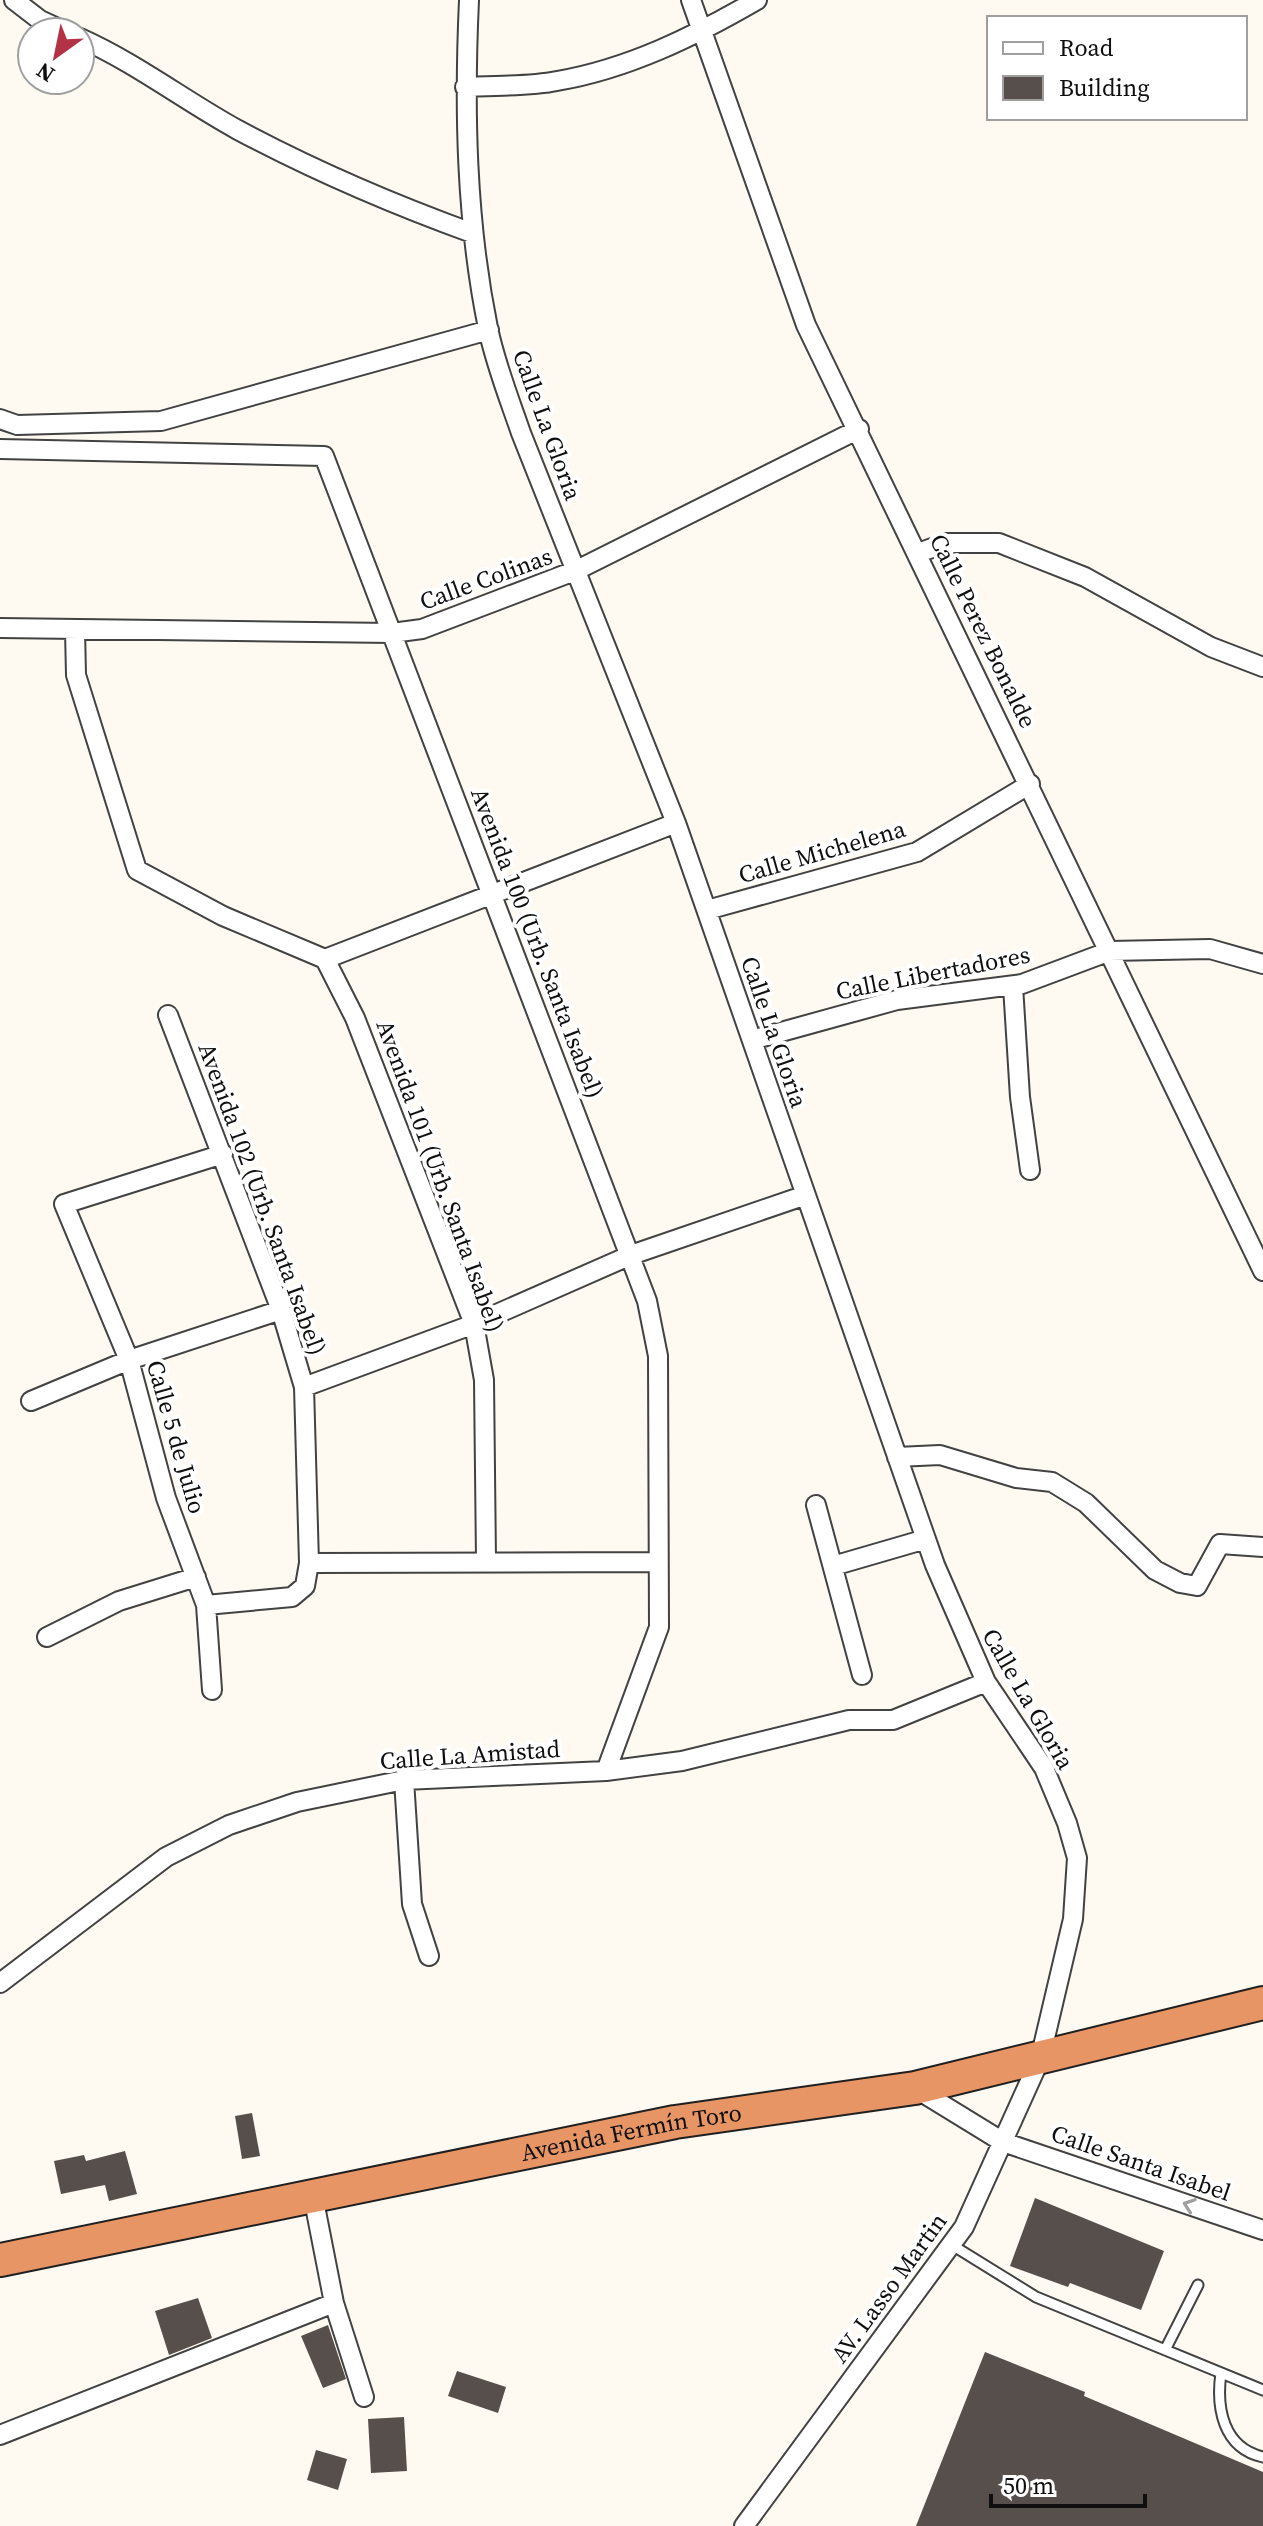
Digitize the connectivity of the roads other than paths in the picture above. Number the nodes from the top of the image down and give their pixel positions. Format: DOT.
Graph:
graph roads {
  1 [pos="14,0"];
  2 [pos="469,0"];
  3 [pos="691,0"];
  4 [pos="757,0"];
  5 [pos="35,16"];
  6 [pos="702,32"];
  7 [pos="96,45"];
  8 [pos="465,87"];
  9 [pos="472,233"];
  10 [pos="489,330"];
  11 [pos="0,419"];
  12 [pos="859,429"];
  13 [pos="0,449"];
  14 [pos="918,553"];
  15 [pos="577,570"];
  16 [pos="0,628"];
  17 [pos="75,630"];
  18 [pos="392,633"];
  19 [pos="1263,667"];
  20 [pos="1030,784"];
  21 [pos="676,823"];
  22 [pos="492,894"];
  23 [pos="707,910"];
  24 [pos="1110,951"];
  25 [pos="325,959"];
  26 [pos="1263,964"];
  27 [pos="1013,986"];
  28 [pos="168,1015"];
  29 [pos="752,1040"];
  30 [pos="223,1154"];
  31 [pos="1030,1170"];
  32 [pos="803,1196"];
  33 [pos="631,1255"];
  34 [pos="1263,1271"];
  35 [pos="281,1310"];
  36 [pos="474,1324"];
  37 [pos="129,1360"];
  38 [pos="304,1387"];
  39 [pos="31,1401"];
  40 [pos="897,1457"];
  41 [pos="816,1505"];
  42 [pos="926,1539"];
  43 [pos="1263,1547"];
  44 [pos="486,1561"];
  45 [pos="658,1562"];
  46 [pos="309,1563"];
  47 [pos="833,1566"];
  48 [pos="196,1577"];
  49 [pos="206,1605"];
  50 [pos="47,1637"];
  51 [pos="862,1675"];
  52 [pos="986,1682"];
  53 [pos="212,1690"];
  54 [pos="606,1771"];
  55 [pos="404,1780"];
  56 [pos="429,1956"];
  57 [pos="0,1983"];
  58 [pos="1263,2003"];
  59 [pos="1040,2059"];
  60 [pos="915,2088"];
  61 [pos="1003,2142"];
  62 [pos="313,2196"];
  63 [pos="1263,2230"];
  64 [pos="952,2245"];
  65 [pos="0,2260"];
  66 [pos="1198,2285"];
  67 [pos="334,2303"];
  68 [pos="1165,2350"];
  69 [pos="1221,2373"];
  70 [pos="1263,2390"];
  71 [pos="364,2397"];
  72 [pos="0,2435"];
  73 [pos="1263,2457"];
  74 [pos="744,2526"];
  1 -- 5 [label="street"];
  2 -- 8 [label="street, Calle La Gloria"];
  3 -- 6 [label="street, Calle Perez Bonalde"];
  4 -- 6 [label="street"];
  6 -- 8 [label="street"];
  6 -- 12 [label="street, Calle Perez Bonalde"];
  7 -- 9 [label="street"];
  8 -- 9 [label="street, Calle La Gloria"];
  9 -- 10 [label="street, Calle La Gloria"];
  10 -- 11 [label="street"];
  10 -- 15 [label="street, Calle La Gloria"];
  12 -- 14 [label="street, Calle Perez Bonalde"];
  12 -- 15 [label="street, Calle Colinas"];
  13 -- 18 [label="street, Avenida 100 (Urb. Santa Isabel)"];
  14 -- 19 [label="street"];
  14 -- 20 [label="street, Calle Perez Bonalde"];
  15 -- 18 [label="street, Calle Colinas"];
  15 -- 21 [label="street, Calle La Gloria"];
  16 -- 17 [label="street, Calle Colinas"];
  17 -- 18 [label="street, Calle Colinas"];
  17 -- 25 [label="street"];
  18 -- 22 [label="street, Avenida 100 (Urb. Santa Isabel)"];
  20 -- 23 [label="street, Calle Michelena"];
  20 -- 24 [label="street, Calle Perez Bonalde"];
  21 -- 22 [label="street"];
  21 -- 23 [label="street, Calle La Gloria"];
  22 -- 25 [label="street"];
  22 -- 33 [label="street, Avenida 100 (Urb. Santa Isabel)"];
  23 -- 29 [label="street, Calle La Gloria"];
  24 -- 26 [label="street, Calle Libertadores"];
  24 -- 27 [label="street, Calle Libertadores"];
  24 -- 34 [label="street, Calle Perez Bonalde"];
  25 -- 36 [label="street, Avenida 101 (Urb. Santa Isabel)"];
  27 -- 29 [label="street, Calle Libertadores"];
  27 -- 31 [label="street"];
  28 -- 30 [label="street, Avenida 102 (Urb. Santa Isabel)"];
  29 -- 32 [label="street, Calle La Gloria"];
  30 -- 35 [label="street, Avenida 102 (Urb. Santa Isabel)"];
  30 -- 37 [label="street, Calle 5 de Julio"];
  32 -- 33 [label="street"];
  32 -- 40 [label="street, Calle La Gloria"];
  33 -- 36 [label="street"];
  33 -- 45 [label="street, Avenida 100 (Urb. Santa Isabel)"];
  35 -- 37 [label="street"];
  35 -- 38 [label="street, Avenida 102 (Urb. Santa Isabel)"];
  36 -- 38 [label="street"];
  36 -- 44 [label="street, Avenida 101 (Urb. Santa Isabel)"];
  37 -- 39 [label="street"];
  37 -- 48 [label="street, Calle 5 de Julio"];
  38 -- 46 [label="street, Avenida 102 (Urb. Santa Isabel)"];
  40 -- 42 [label="street, Calle La Gloria"];
  40 -- 43 [label="street"];
  41 -- 47 [label="street"];
  42 -- 47 [label="street"];
  42 -- 52 [label="street, Calle La Gloria"];
  44 -- 45 [label="street"];
  44 -- 46 [label="street"];
  45 -- 54 [label="street, Avenida 100 (Urb. Santa Isabel)"];
  46 -- 49 [label="street, Avenida 102 (Urb. Santa Isabel)"];
  47 -- 51 [label="street"];
  48 -- 49 [label="street, Calle 5 de Julio"];
  48 -- 50 [label="street"];
  49 -- 53 [label="street, Calle 5 de Julio"];
  52 -- 54 [label="street, Calle La Amistad"];
  52 -- 59 [label="street, Calle La Gloria"];
  54 -- 55 [label="street, Calle La Amistad"];
  55 -- 56 [label="street"];
  55 -- 57 [label="street, Calle La Amistad"];
  58 -- 59 [label="highway, Avenida Fermín Toro"];
  59 -- 60 [label="highway, Avenida Fermín Toro"];
  59 -- 61 [label="street, AV. Lasso Martin"];
  60 -- 61 [label="street, Calle Santa Isabel"];
  60 -- 62 [label="highway, Avenida Fermín Toro"];
  63 -- 61 [label="street, Calle Santa Isabel, one-way"];
  61 -- 64 [label="street, AV. Lasso Martin"];
  62 -- 65 [label="highway, Avenida Fermín Toro"];
  62 -- 67 [label="street"];
  64 -- 68 [label="lane"];
  64 -- 74 [label="street, AV. Lasso Martin"];
  66 -- 68 [label="lane"];
  67 -- 71 [label="street"];
  67 -- 72 [label="street"];
  68 -- 69 [label="lane"];
  69 -- 70 [label="lane"];
  69 -- 73 [label="lane"];
}
